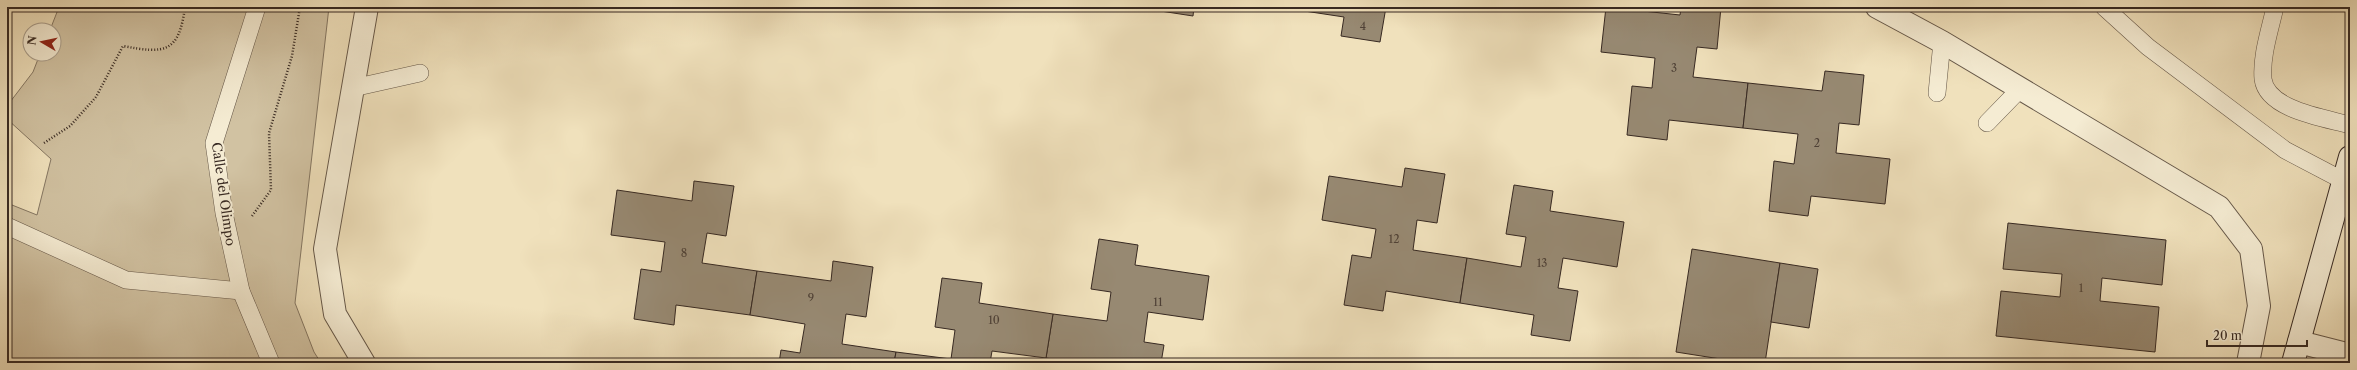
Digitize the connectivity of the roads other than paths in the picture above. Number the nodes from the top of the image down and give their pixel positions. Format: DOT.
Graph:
graph roads {
  1 [pos="257,7"];
  2 [pos="367,7"];
  3 [pos="1877,7"];
  4 [pos="2104,7"];
  5 [pos="2275,7"];
  6 [pos="1942,42"];
  7 [pos="420,73"];
  8 [pos="353,88"];
  9 [pos="2020,89"];
  10 [pos="1937,93"];
  11 [pos="1987,123"];
  12 [pos="2350,125"];
  13 [pos="2350,157"];
  14 [pos="2344,181"];
  15 [pos="7,226"];
  16 [pos="241,291"];
  17 [pos="2299,342"];
  18 [pos="2350,355"];
  19 [pos="271,363"];
  20 [pos="364,363"];
  21 [pos="2248,363"];
  22 [pos="2293,363"];
  1 -- 16 [label="lane, Calle del Olimpo"];
  2 -- 8 [label="street"];
  3 -- 6 [label="street"];
  4 -- 14 [label="lane"];
  5 -- 12 [label="lane"];
  6 -- 9 [label="street"];
  6 -- 10 [label="lane"];
  7 -- 8 [label="lane"];
  8 -- 20 [label="street"];
  9 -- 11 [label="lane"];
  9 -- 21 [label="street"];
  13 -- 14 [label="street"];
  14 -- 17 [label="street"];
  15 -- 16 [label="lane"];
  16 -- 19 [label="lane, Calle del Olimpo"];
  17 -- 18 [label="street"];
  17 -- 22 [label="street"];
}
